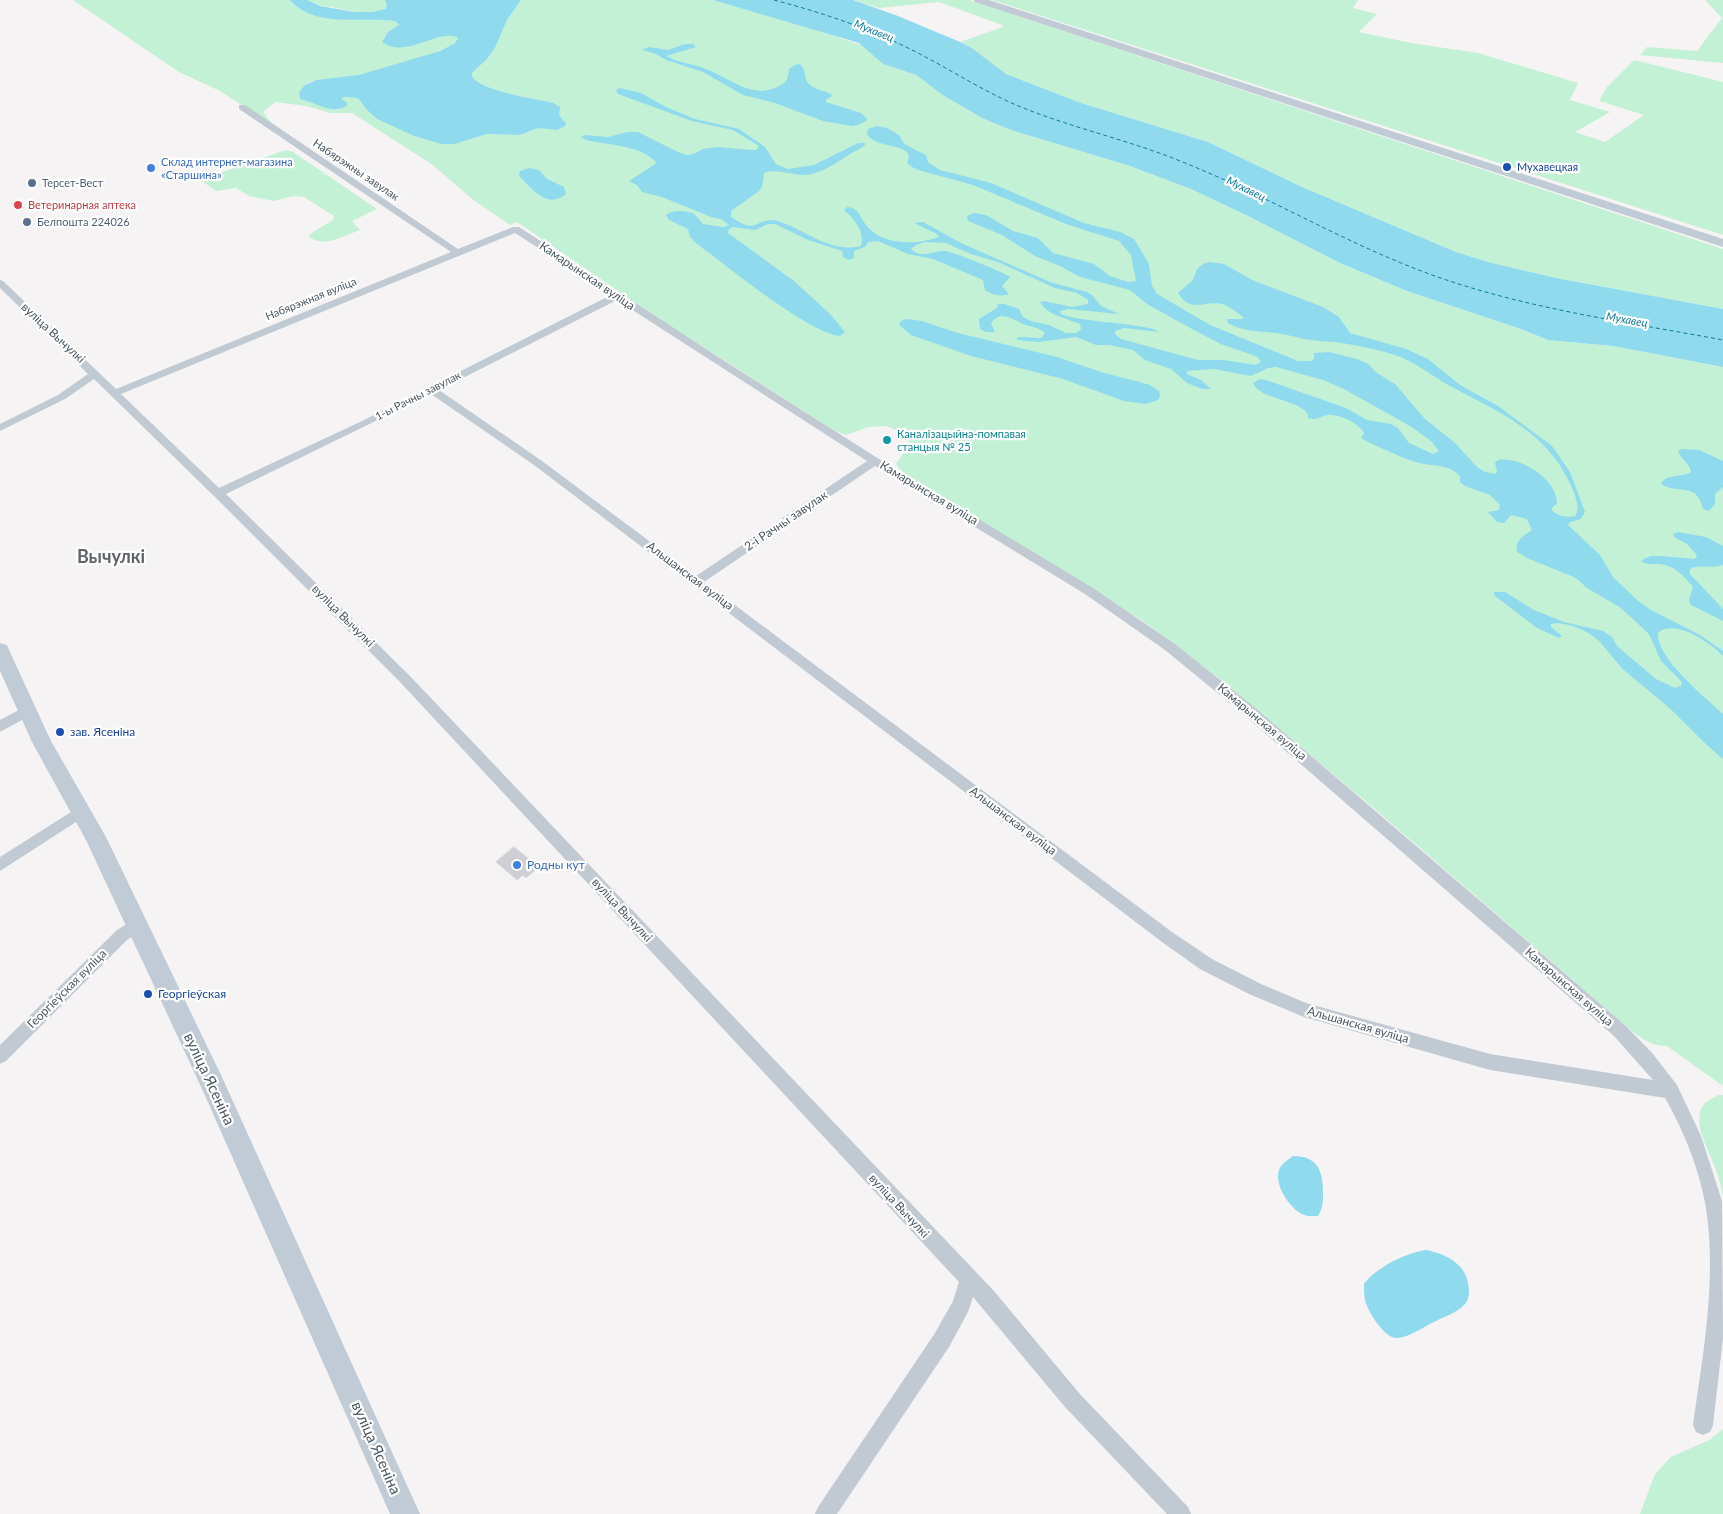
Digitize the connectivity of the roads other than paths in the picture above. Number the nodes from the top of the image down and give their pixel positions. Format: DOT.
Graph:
graph roads {
  1 [pos="979,0"];
  2 [pos="242,107"];
  3 [pos="516,229"];
  4 [pos="1723,243"];
  5 [pos="456,252"];
  6 [pos="0,284"];
  7 [pos="617,296"];
  8 [pos="95,373"];
  9 [pos="431,389"];
  10 [pos="115,393"];
  11 [pos="0,428"];
  12 [pos="874,461"];
  13 [pos="218,493"];
  14 [pos="697,581"];
  15 [pos="0,650"];
  16 [pos="28,710"];
  17 [pos="0,727"];
  18 [pos="82,811"];
  19 [pos="0,865"];
  20 [pos="137,925"];
  21 [pos="0,1056"];
  22 [pos="1671,1091"];
  23 [pos="969,1280"];
  24 [pos="1703,1425"];
  25 [pos="405,1514"];
  26 [pos="826,1514"];
  27 [pos="1181,1514"];
  1 -- 4 [label="street"];
  2 -- 5 [label="street, Набярэжны завулак"];
  3 -- 5 [label="street, Набярэжная вуліца"];
  3 -- 7 [label="street, Камарынская вуліца"];
  5 -- 10 [label="street, Набярэжная вуліца"];
  6 -- 8 [label="street, вуліца Вычулкі"];
  7 -- 9 [label="street, 1-ы Рачны завулак"];
  7 -- 12 [label="street, Камарынская вуліца"];
  8 -- 10 [label="street, вуліца Вычулкі"];
  8 -- 11 [label="street"];
  9 -- 13 [label="street, 1-ы Рачны завулак"];
  9 -- 14 [label="street, Альшанская вуліца"];
  10 -- 13 [label="street, вуліца Вычулкі"];
  12 -- 14 [label="street, 2-і Рачны завулак"];
  12 -- 22 [label="street, Камарынская вуліца"];
  13 -- 23 [label="street, вуліца Вычулкі"];
  14 -- 22 [label="street, Альшанская вуліца"];
  15 -- 16 [label="street, вуліца Ясеніна"];
  16 -- 17 [label="street"];
  16 -- 18 [label="street, вуліца Ясеніна"];
  18 -- 19 [label="street"];
  18 -- 20 [label="street, вуліца Ясеніна"];
  20 -- 21 [label="street, Георгіеўская вуліца"];
  20 -- 25 [label="street, вуліца Ясеніна"];
  22 -- 24 [label="street, Камарынская вуліца"];
  23 -- 26 [label="street"];
  23 -- 27 [label="street, вуліца Вычулкі"];
}
